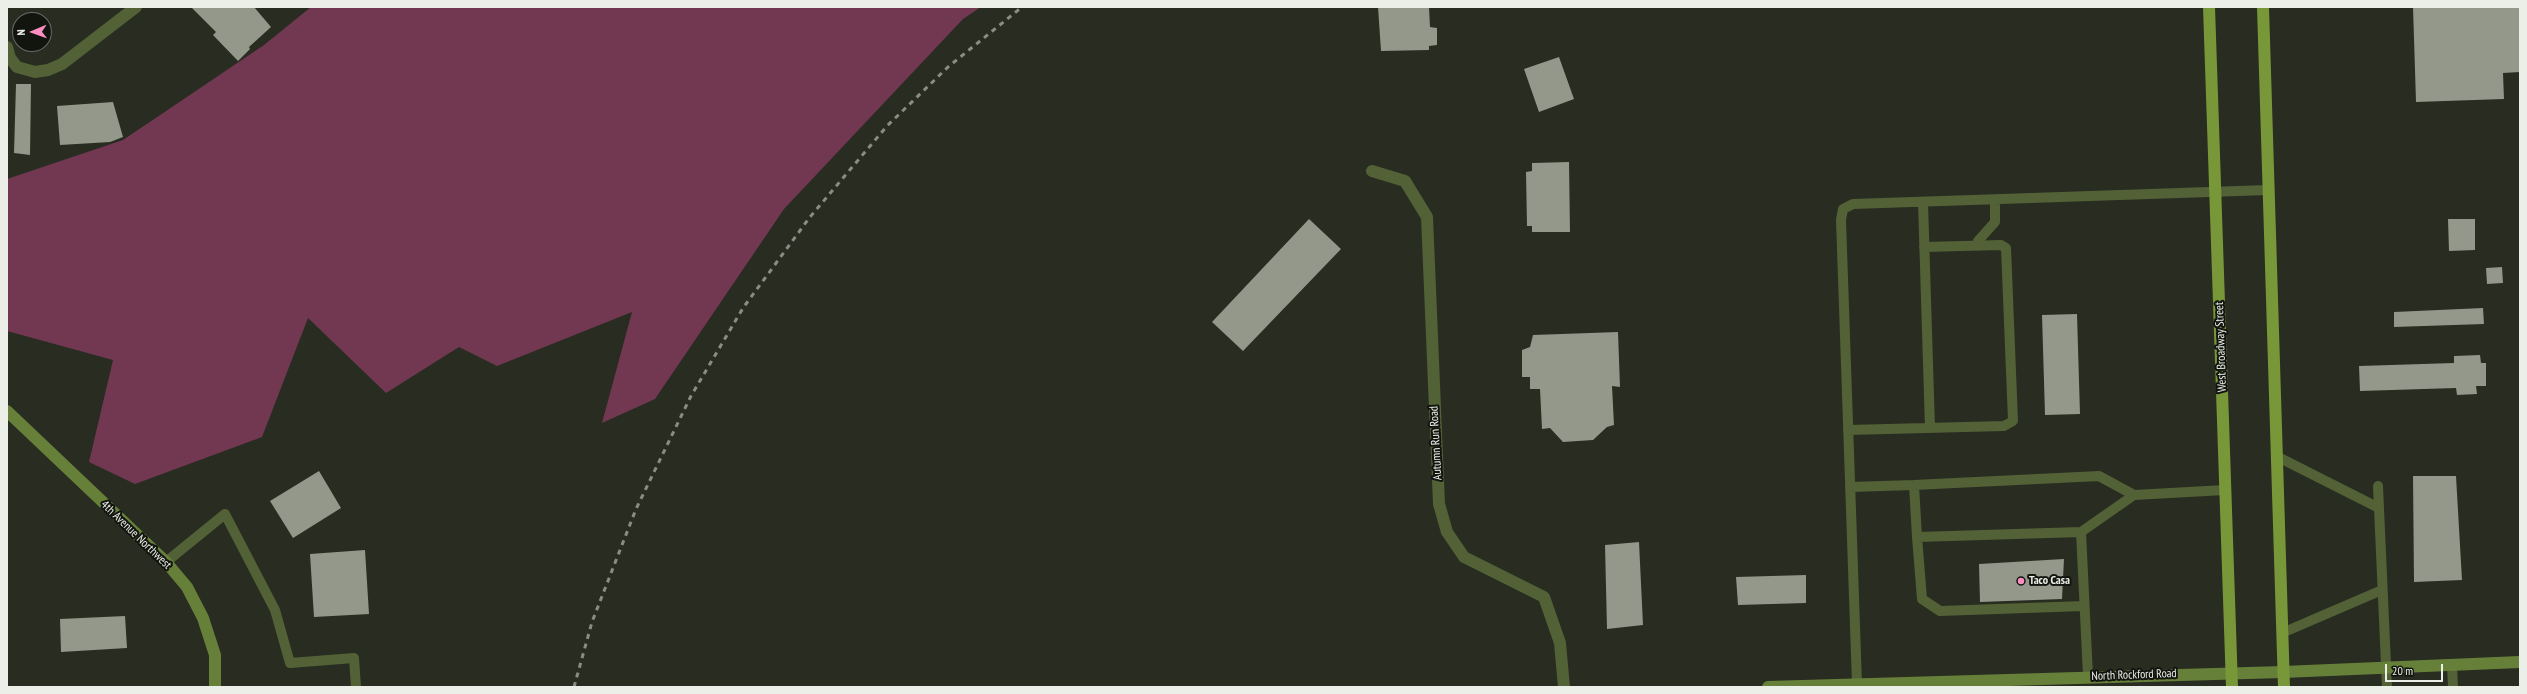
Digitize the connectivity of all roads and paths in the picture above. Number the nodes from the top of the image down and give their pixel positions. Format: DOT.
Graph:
graph roads {
  1 [pos="136,7"];
  2 [pos="2209,7"];
  3 [pos="2263,7"];
  4 [pos="7,47"];
  5 [pos="1372,171"];
  6 [pos="2268,190"];
  7 [pos="2216,192"];
  8 [pos="1995,200"];
  9 [pos="1922,202"];
  10 [pos="1978,246"];
  11 [pos="1924,247"];
  12 [pos="7,411"];
  13 [pos="1930,428"];
  14 [pos="1848,430"];
  15 [pos="2276,456"];
  16 [pos="1914,485"];
  17 [pos="2378,486"];
  18 [pos="1850,487"];
  19 [pos="2225,490"];
  20 [pos="2134,495"];
  21 [pos="2379,508"];
  22 [pos="2081,532"];
  23 [pos="1917,537"];
  24 [pos="166,562"];
  25 [pos="2382,590"];
  26 [pos="2084,606"];
  27 [pos="2282,633"];
  28 [pos="2520,662"];
  29 [pos="2452,665"];
  30 [pos="2385,667"];
  31 [pos="2232,672"];
  32 [pos="2283,672"];
  33 [pos="2088,676"];
  34 [pos="1857,684"];
  35 [pos="215,687"];
  36 [pos="356,687"];
  37 [pos="1564,687"];
  38 [pos="1768,687"];
  39 [pos="2232,687"];
  40 [pos="2284,687"];
  41 [pos="2387,687"];
  42 [pos="2452,687"];
  1 -- 4 [label="street"];
  2 -- 7 [label="main road, West Broadway Street"];
  3 -- 6 [label="main road"];
  5 -- 37 [label="street, Autumn Run Road"];
  6 -- 7 [label="lane"];
  6 -- 15 [label="main road"];
  7 -- 8 [label="lane"];
  7 -- 19 [label="main road, West Broadway Street"];
  8 -- 9 [label="lane"];
  8 -- 10 [label="lane"];
  9 -- 11 [label="lane"];
  9 -- 14 [label="lane"];
  10 -- 11 [label="lane"];
  10 -- 13 [label="lane"];
  11 -- 13 [label="lane"];
  12 -- 24 [label="street, 4th Avenue Northwest"];
  13 -- 14 [label="lane"];
  14 -- 18 [label="lane"];
  15 -- 21 [label="lane"];
  15 -- 27 [label="main road"];
  16 -- 18 [label="lane"];
  16 -- 20 [label="lane"];
  16 -- 23 [label="lane"];
  17 -- 21 [label="lane"];
  18 -- 34 [label="lane"];
  19 -- 20 [label="lane"];
  19 -- 31 [label="main road, West Broadway Street"];
  20 -- 22 [label="lane"];
  21 -- 25 [label="lane"];
  22 -- 23 [label="lane"];
  22 -- 26 [label="lane"];
  23 -- 26 [label="lane"];
  24 -- 35 [label="street, 4th Avenue Northwest"];
  24 -- 36 [label="lane"];
  25 -- 27 [label="lane"];
  25 -- 30 [label="lane"];
  26 -- 33 [label="lane"];
  27 -- 32 [label="main road"];
  28 -- 29 [label="street, North Rockford Road"];
  29 -- 30 [label="street, North Rockford Road"];
  29 -- 42 [label="lane"];
  30 -- 32 [label="street, North Rockford Road"];
  30 -- 41 [label="lane"];
  31 -- 32 [label="street, North Rockford Road"];
  31 -- 33 [label="street, North Rockford Road"];
  31 -- 39 [label="main road, West Broadway Street"];
  32 -- 40 [label="main road"];
  33 -- 34 [label="street, North Rockford Road"];
  34 -- 38 [label="street, North Rockford Road"];
}
